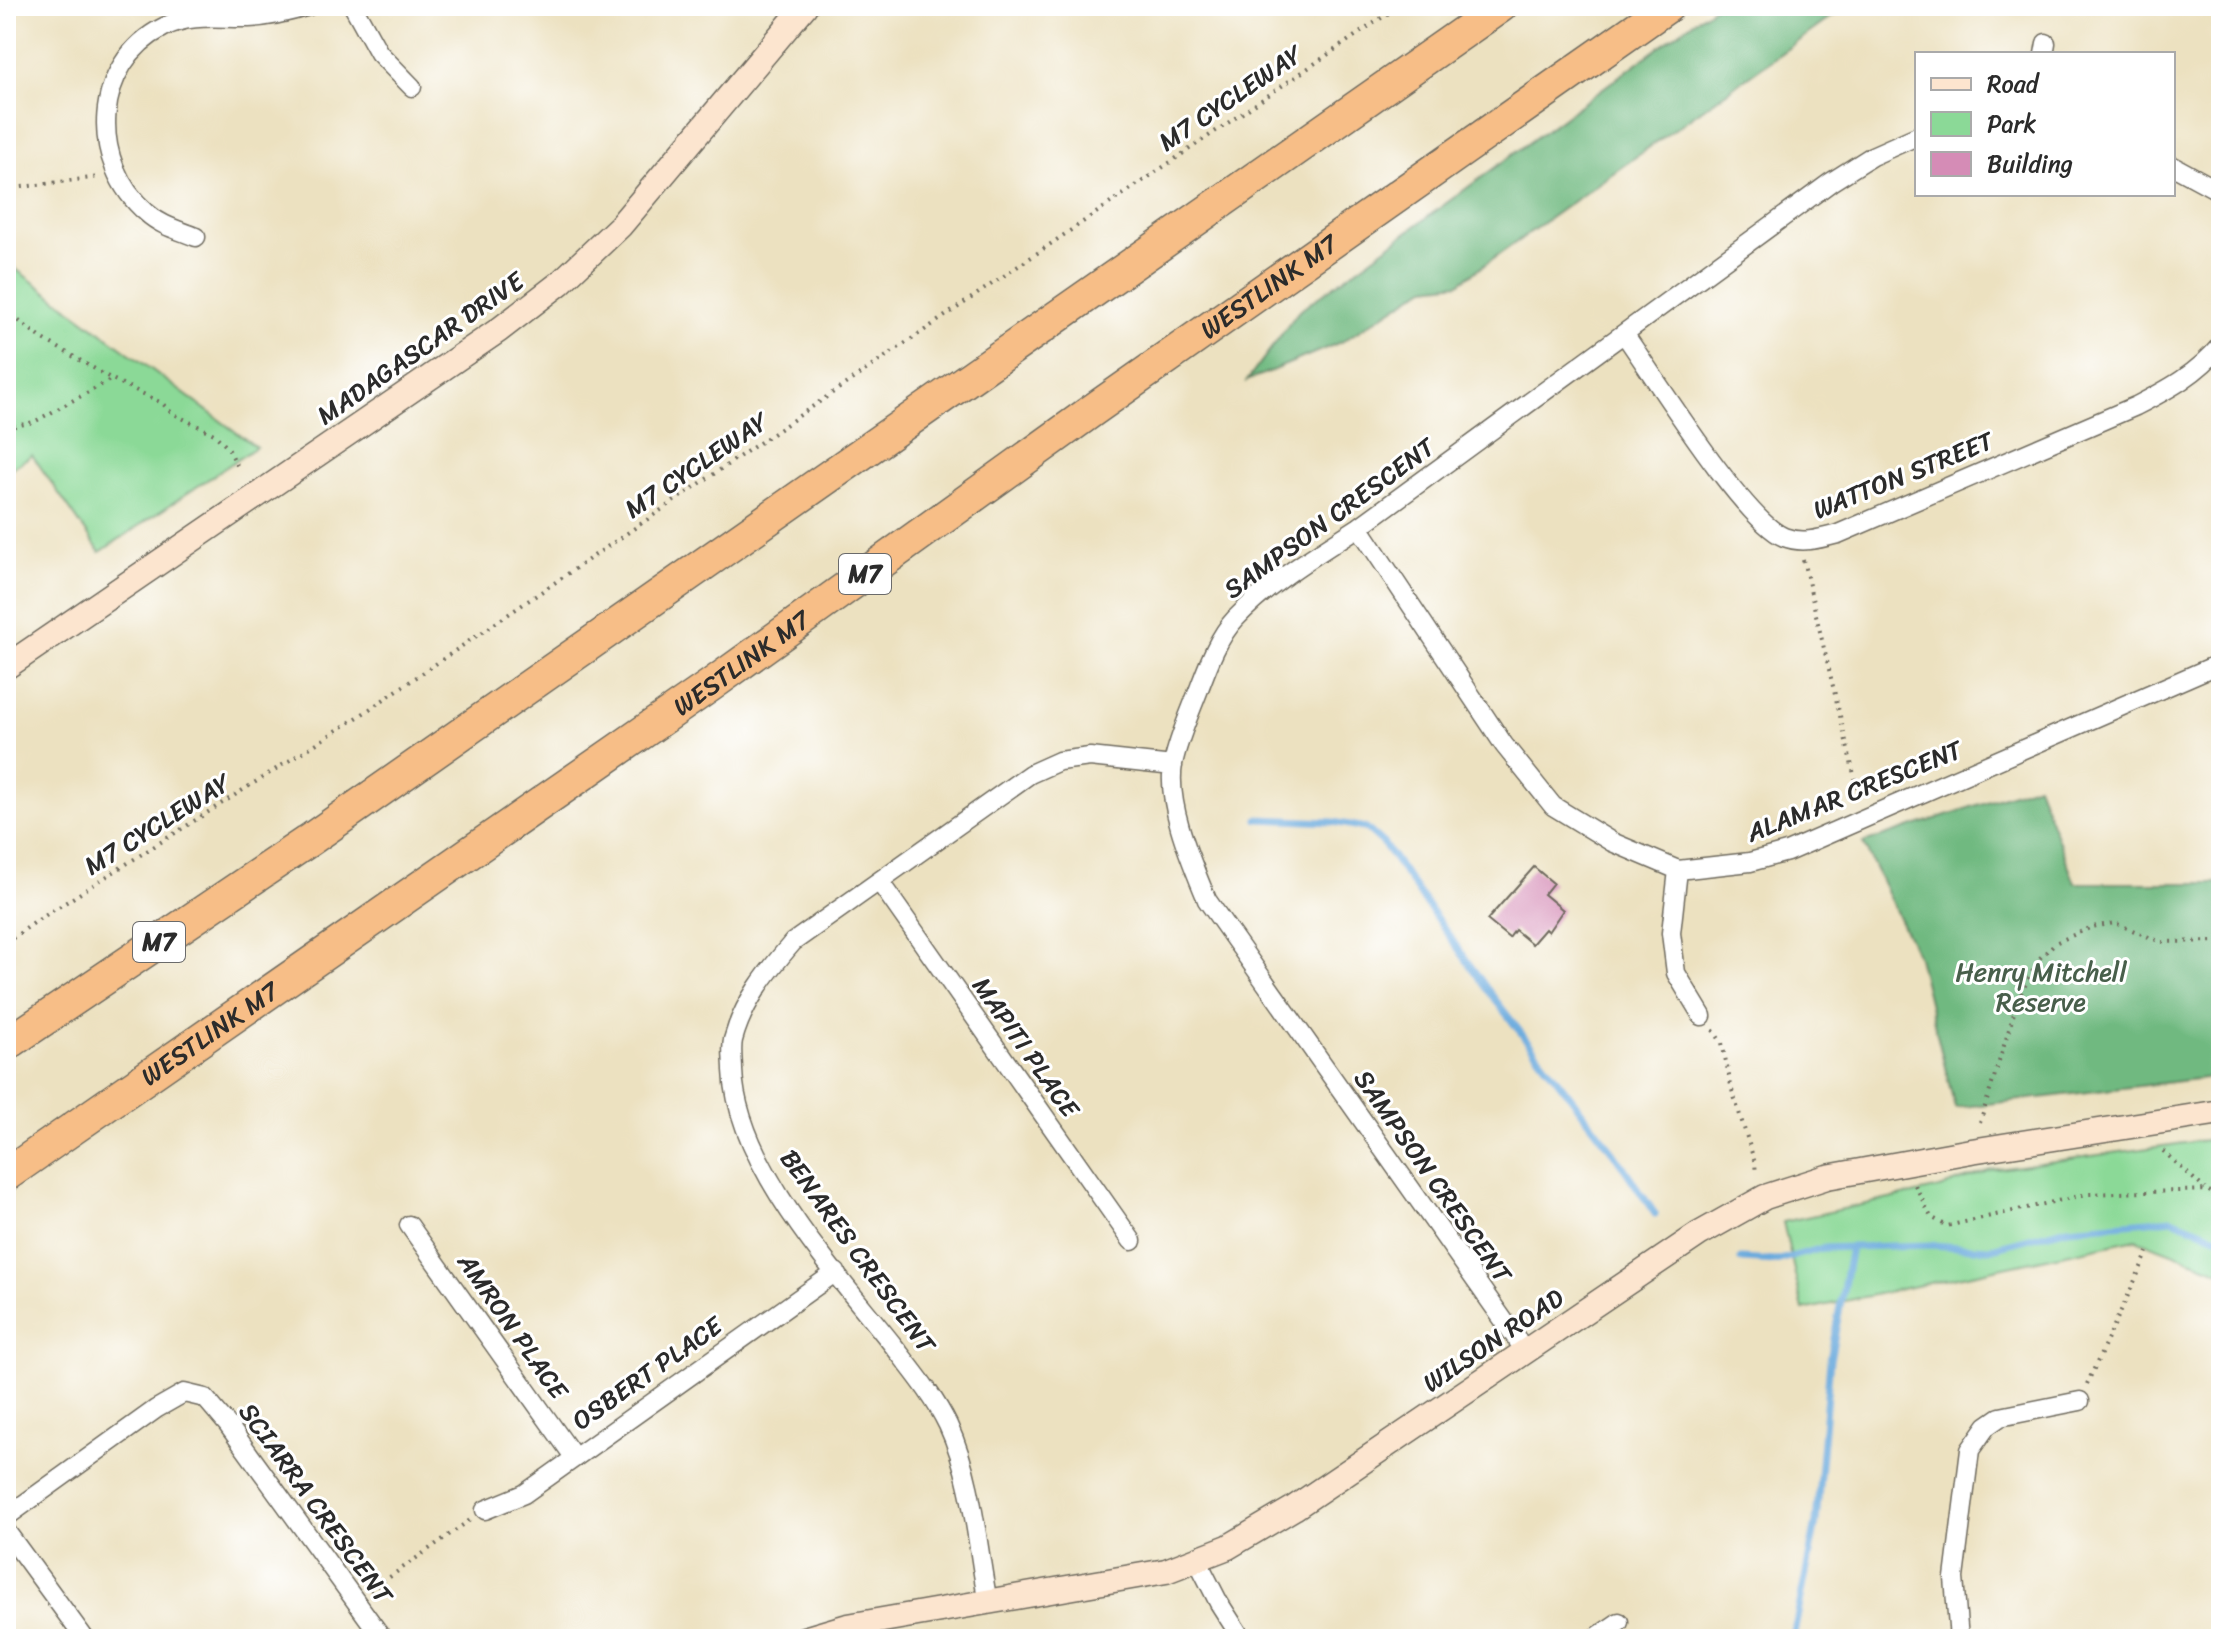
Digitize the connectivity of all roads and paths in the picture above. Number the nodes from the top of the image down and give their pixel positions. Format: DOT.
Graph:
graph roads {
  1 [pos="309,6"];
  2 [pos="353,6"];
  3 [pos="805,6"];
  4 [pos="1399,6"];
  5 [pos="1501,6"];
  6 [pos="1668,6"];
  7 [pos="412,87"];
  8 [pos="1915,137"];
  9 [pos="2175,167"];
  10 [pos="117,174"];
  11 [pos="6,189"];
  12 [pos="2221,192"];
  13 [pos="196,237"];
  14 [pos="6,311"];
  15 [pos="1625,335"];
  16 [pos="2221,345"];
  17 [pos="112,379"];
  18 [pos="6,428"];
  19 [pos="239,469"];
  20 [pos="1359,527"];
  21 [pos="1799,540"];
  22 [pos="2221,663"];
  23 [pos="6,667"];
  24 [pos="1173,766"];
  25 [pos="1865,818"];
  26 [pos="1678,870"];
  27 [pos="879,881"];
  28 [pos="2221,941"];
  29 [pos="6,943"];
  30 [pos="1702,1016"];
  31 [pos="6,1045"];
  32 [pos="2221,1112"];
  33 [pos="1980,1123"];
  34 [pos="2163,1151"];
  35 [pos="1756,1174"];
  36 [pos="6,1177"];
  37 [pos="1915,1185"];
  38 [pos="2207,1190"];
  39 [pos="2221,1198"];
  40 [pos="409,1225"];
  41 [pos="1132,1241"];
  42 [pos="2148,1252"];
  43 [pos="836,1272"];
  44 [pos="1526,1352"];
  45 [pos="2080,1401"];
  46 [pos="574,1457"];
  47 [pos="485,1510"];
  48 [pos="6,1517"];
  49 [pos="6,1531"];
  50 [pos="1197,1560"];
  51 [pos="356,1601"];
  52 [pos="988,1603"];
  53 [pos="1619,1622"];
  54 [pos="85,1639"];
  55 [pos="383,1639"];
  56 [pos="804,1639"];
  57 [pos="1242,1639"];
  58 [pos="1594,1639"];
  59 [pos="1959,1639"];
  1 -- 10 [label="street"];
  2 -- 7 [label="street"];
  3 -- 23 [label="street, MADAGASCAR DRIVE"];
  4 -- 29 [label="path, M7 CYCLEWAY"];
  5 -- 31 [label="highway, M7"];
  6 -- 36 [label="highway, WESTLINK M7 / M7"];
  8 -- 15 [label="street, SAMPSON CRESCENT"];
  9 -- 12 [label="street"];
  10 -- 11 [label="path"];
  10 -- 13 [label="street"];
  14 -- 17 [label="path"];
  15 -- 20 [label="street, SAMPSON CRESCENT"];
  15 -- 21 [label="street, WATTON STREET"];
  16 -- 21 [label="street, WATTON STREET"];
  17 -- 18 [label="path"];
  17 -- 19 [label="path"];
  20 -- 24 [label="street, SAMPSON CRESCENT"];
  20 -- 26 [label="street, ALAMAR CRESCENT"];
  21 -- 25 [label="path"];
  22 -- 25 [label="street, ALAMAR CRESCENT"];
  24 -- 27 [label="street, BENARES CRESCENT"];
  24 -- 44 [label="street, SAMPSON CRESCENT"];
  25 -- 26 [label="street, ALAMAR CRESCENT"];
  26 -- 30 [label="street"];
  27 -- 41 [label="street, MAPITI PLACE"];
  27 -- 43 [label="street, BENARES CRESCENT"];
  28 -- 33 [label="path"];
  30 -- 35 [label="path"];
  32 -- 44 [label="street, WILSON ROAD"];
  34 -- 38 [label="path"];
  37 -- 38 [label="path"];
  38 -- 39 [label="path"];
  40 -- 46 [label="street, AMRON PLACE"];
  42 -- 45 [label="path"];
  43 -- 46 [label="street, OSBERT PLACE"];
  43 -- 52 [label="street, BENARES CRESCENT"];
  44 -- 50 [label="street, WILSON ROAD"];
  45 -- 59 [label="street"];
  46 -- 47 [label="street, OSBERT PLACE"];
  47 -- 51 [label="path"];
  48 -- 51 [label="street, SCIARRA CRESCENT"];
  49 -- 54 [label="street"];
  50 -- 52 [label="street, WILSON ROAD"];
  50 -- 57 [label="street"];
  51 -- 55 [label="street, SCIARRA CRESCENT"];
  52 -- 56 [label="street, WILSON ROAD"];
  53 -- 58 [label="street"];
}
